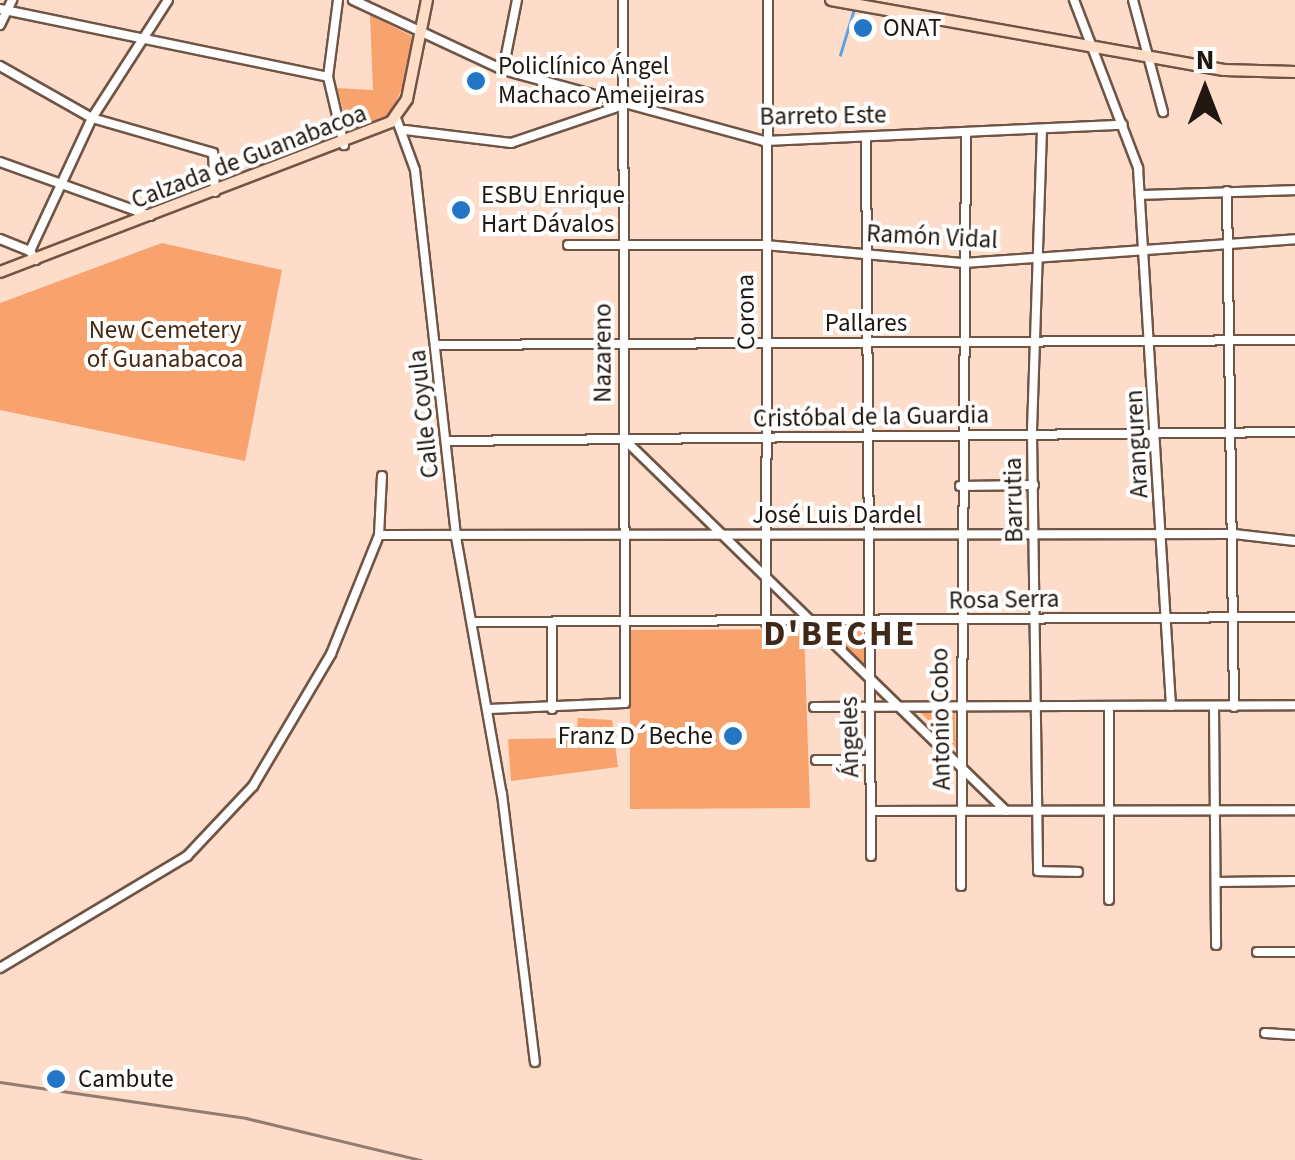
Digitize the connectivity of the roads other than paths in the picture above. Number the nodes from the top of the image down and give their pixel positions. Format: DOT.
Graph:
graph roads {
  1 [pos="12,0"];
  2 [pos="168,0"];
  3 [pos="338,0"];
  4 [pos="353,0"];
  5 [pos="427,0"];
  6 [pos="517,0"];
  7 [pos="622,0"];
  8 [pos="768,0"];
  9 [pos="832,0"];
  10 [pos="1074,0"];
  11 [pos="1133,0"];
  12 [pos="897,4"];
  13 [pos="375,5"];
  14 [pos="3,10"];
  15 [pos="0,25"];
  16 [pos="421,33"];
  17 [pos="142,38"];
  18 [pos="1091,46"];
  19 [pos="1152,55"];
  20 [pos="0,66"];
  21 [pos="503,70"];
  22 [pos="1295,72"];
  23 [pos="328,77"];
  24 [pos="624,104"];
  25 [pos="1163,112"];
  26 [pos="92,118"];
  27 [pos="396,118"];
  28 [pos="1123,126"];
  29 [pos="1042,129"];
  30 [pos="406,130"];
  31 [pos="966,132"];
  32 [pos="866,137"];
  33 [pos="764,141"];
  34 [pos="344,145"];
  35 [pos="0,162"];
  36 [pos="62,182"];
  37 [pos="1295,190"];
  38 [pos="1227,191"];
  39 [pos="215,193"];
  40 [pos="1140,195"];
  41 [pos="152,216"];
  42 [pos="0,239"];
  43 [pos="1295,240"];
  44 [pos="622,242"];
  45 [pos="1229,243"];
  46 [pos="568,245"];
  47 [pos="765,245"];
  48 [pos="1144,249"];
  49 [pos="32,255"];
  50 [pos="867,255"];
  51 [pos="1038,259"];
  52 [pos="964,263"];
  53 [pos="0,272"];
  54 [pos="1295,340"];
  55 [pos="1153,341"];
  56 [pos="1234,341"];
  57 [pos="868,342"];
  58 [pos="961,342"];
  59 [pos="1034,342"];
  60 [pos="766,343"];
  61 [pos="623,344"];
  62 [pos="436,345"];
  63 [pos="1295,432"];
  64 [pos="1233,433"];
  65 [pos="1156,434"];
  66 [pos="1032,435"];
  67 [pos="961,436"];
  68 [pos="868,437"];
  69 [pos="766,438"];
  70 [pos="624,439"];
  71 [pos="447,441"];
  72 [pos="382,476"];
  73 [pos="1034,485"];
  74 [pos="960,486"];
  75 [pos="869,534"];
  76 [pos="961,534"];
  77 [pos="1034,534"];
  78 [pos="1162,534"];
  79 [pos="1234,534"];
  80 [pos="379,535"];
  81 [pos="623,535"];
  82 [pos="722,535"];
  83 [pos="766,535"];
  84 [pos="456,537"];
  85 [pos="1295,542"];
  86 [pos="766,578"];
  87 [pos="1295,616"];
  88 [pos="1166,618"];
  89 [pos="1234,618"];
  90 [pos="1035,620"];
  91 [pos="960,621"];
  92 [pos="473,622"];
  93 [pos="552,622"];
  94 [pos="624,622"];
  95 [pos="870,622"];
  96 [pos="766,623"];
  97 [pos="812,623"];
  98 [pos="869,678"];
  99 [pos="1295,705"];
  100 [pos="869,706"];
  101 [pos="900,706"];
  102 [pos="962,706"];
  103 [pos="1036,706"];
  104 [pos="1109,706"];
  105 [pos="1172,706"];
  106 [pos="814,707"];
  107 [pos="1214,707"];
  108 [pos="1234,707"];
  109 [pos="488,709"];
  110 [pos="552,709"];
  111 [pos="816,760"];
  112 [pos="870,760"];
  113 [pos="964,766"];
  114 [pos="962,810"];
  115 [pos="1109,810"];
  116 [pos="1217,810"];
  117 [pos="1295,810"];
  118 [pos="871,811"];
  119 [pos="1006,811"];
  120 [pos="1037,812"];
  121 [pos="871,856"];
  122 [pos="1078,872"];
  123 [pos="1295,880"];
  124 [pos="1216,882"];
  125 [pos="960,886"];
  126 [pos="1109,900"];
  127 [pos="1216,945"];
  128 [pos="1257,952"];
  129 [pos="1295,952"];
  130 [pos="0,968"];
  131 [pos="1265,1033"];
  132 [pos="1295,1035"];
  133 [pos="535,1062"];
  1 -- 14 [label="street"];
  2 -- 17 [label="street"];
  3 -- 23 [label="street"];
  4 -- 13 [label="street, Barreto Este"];
  5 -- 16 [label="main road, Calzada de Guanabacoa"];
  6 -- 21 [label="street"];
  7 -- 24 [label="street, Nazareno"];
  8 -- 33 [label="street, Corona"];
  9 -- 12 [label="main road"];
  10 -- 18 [label="street"];
  11 -- 19 [label="street"];
  12 -- 18 [label="main road"];
  13 -- 16 [label="street, Barreto Este"];
  14 -- 15 [label="street"];
  14 -- 17 [label="street"];
  16 -- 21 [label="street, Barreto Este"];
  16 -- 27 [label="main road, Calzada de Guanabacoa"];
  17 -- 23 [label="street"];
  17 -- 26 [label="street"];
  18 -- 19 [label="main road"];
  18 -- 28 [label="street"];
  19 -- 22 [label="main road"];
  19 -- 25 [label="street"];
  20 -- 26 [label="street"];
  21 -- 24 [label="street, Barreto Este"];
  23 -- 34 [label="street"];
  24 -- 30 [label="street"];
  24 -- 33 [label="street, Barreto Este"];
  24 -- 44 [label="street, Nazareno"];
  26 -- 36 [label="street"];
  26 -- 39 [label="street"];
  27 -- 30 [label="street"];
  27 -- 34 [label="main road, Calzada de Guanabacoa"];
  28 -- 29 [label="street, Barreto Este"];
  28 -- 40 [label="street, Aranguren"];
  29 -- 31 [label="street, Barreto Este"];
  29 -- 51 [label="street, Barrutia"];
  30 -- 62 [label="street, Calle Coyula"];
  31 -- 32 [label="street, Barreto Este"];
  31 -- 52 [label="street, Antonio Cobo"];
  32 -- 33 [label="street, Barreto Este"];
  32 -- 50 [label="street, Ángeles"];
  33 -- 47 [label="street, Corona"];
  34 -- 39 [label="main road, Calzada de Guanabacoa"];
  35 -- 36 [label="street"];
  36 -- 41 [label="street"];
  36 -- 49 [label="street"];
  37 -- 38 [label="street"];
  38 -- 40 [label="street"];
  38 -- 45 [label="street"];
  39 -- 41 [label="main road, Calzada de Guanabacoa"];
  40 -- 48 [label="street, Aranguren"];
  41 -- 49 [label="main road, Calzada de Guanabacoa"];
  42 -- 49 [label="street"];
  43 -- 45 [label="street, Ramón Vidal"];
  44 -- 46 [label="street, Ramón Vidal"];
  44 -- 47 [label="street, Ramón Vidal"];
  44 -- 61 [label="street, Nazareno"];
  45 -- 48 [label="street, Ramón Vidal"];
  45 -- 56 [label="street"];
  47 -- 50 [label="street, Ramón Vidal"];
  47 -- 60 [label="street, Corona"];
  48 -- 51 [label="street, Ramón Vidal"];
  48 -- 55 [label="street, Aranguren"];
  49 -- 53 [label="main road, Calzada de Guanabacoa"];
  50 -- 52 [label="street, Ramón Vidal"];
  50 -- 57 [label="street, Ángeles"];
  51 -- 52 [label="street, Ramón Vidal"];
  51 -- 59 [label="street, Barrutia"];
  52 -- 58 [label="street, Antonio Cobo"];
  54 -- 56 [label="street, Pallares"];
  55 -- 56 [label="street, Pallares"];
  55 -- 59 [label="street, Pallares"];
  55 -- 65 [label="street, Aranguren"];
  56 -- 64 [label="street"];
  57 -- 58 [label="street, Pallares"];
  57 -- 60 [label="street, Pallares"];
  57 -- 68 [label="street, Ángeles"];
  58 -- 59 [label="street, Pallares"];
  58 -- 67 [label="street, Antonio Cobo"];
  59 -- 66 [label="street, Barrutia"];
  60 -- 61 [label="street, Pallares"];
  60 -- 69 [label="street, Corona"];
  61 -- 62 [label="street, Pallares"];
  61 -- 70 [label="street, Nazareno"];
  62 -- 71 [label="street, Calle Coyula"];
  63 -- 64 [label="street, Cristóbal de la Guardia"];
  64 -- 65 [label="street, Cristóbal de la Guardia"];
  64 -- 79 [label="street"];
  65 -- 66 [label="street, Cristóbal de la Guardia"];
  65 -- 78 [label="street, Aranguren"];
  66 -- 67 [label="street, Cristóbal de la Guardia"];
  66 -- 73 [label="street, Barrutia"];
  67 -- 68 [label="street, Cristóbal de la Guardia"];
  67 -- 74 [label="street, Antonio Cobo"];
  68 -- 69 [label="street, Cristóbal de la Guardia"];
  68 -- 75 [label="street, Ángeles"];
  69 -- 70 [label="street, Cristóbal de la Guardia"];
  69 -- 83 [label="street, Corona"];
  70 -- 71 [label="street, Cristóbal de la Guardia"];
  70 -- 81 [label="street, Nazareno"];
  70 -- 82 [label="street"];
  71 -- 84 [label="street, Calle Coyula"];
  72 -- 80 [label="street"];
  73 -- 74 [label="street"];
  73 -- 77 [label="street, Barrutia"];
  74 -- 76 [label="street, Antonio Cobo"];
  75 -- 76 [label="street, José Luis Dardel"];
  75 -- 83 [label="street, José Luis Dardel"];
  75 -- 95 [label="street, Ángeles"];
  76 -- 77 [label="street, José Luis Dardel"];
  76 -- 91 [label="street, Antonio Cobo"];
  77 -- 78 [label="street, José Luis Dardel"];
  77 -- 90 [label="street, Barrutia"];
  78 -- 79 [label="street, José Luis Dardel"];
  78 -- 88 [label="street, Aranguren"];
  79 -- 85 [label="street, José Luis Dardel"];
  79 -- 89 [label="street"];
  80 -- 84 [label="street, José Luis Dardel"];
  80 -- 130 [label="street"];
  81 -- 82 [label="street, José Luis Dardel"];
  81 -- 84 [label="street, José Luis Dardel"];
  81 -- 94 [label="street, Nazareno"];
  82 -- 83 [label="street, José Luis Dardel"];
  82 -- 86 [label="street"];
  83 -- 86 [label="street, Corona"];
  84 -- 92 [label="street, Calle Coyula"];
  86 -- 96 [label="street, Corona"];
  86 -- 97 [label="street"];
  87 -- 89 [label="street, Rosa Serra"];
  88 -- 89 [label="street, Rosa Serra"];
  88 -- 90 [label="street, Rosa Serra"];
  88 -- 105 [label="street, Aranguren"];
  89 -- 108 [label="street"];
  90 -- 91 [label="street, Rosa Serra"];
  90 -- 103 [label="street, Barrutia"];
  91 -- 95 [label="street, Rosa Serra"];
  91 -- 102 [label="street, Antonio Cobo"];
  92 -- 93 [label="street, Rosa Serra"];
  92 -- 109 [label="street, Calle Coyula"];
  93 -- 94 [label="street, Rosa Serra"];
  93 -- 110 [label="street"];
  94 -- 96 [label="street, Rosa Serra"];
  94 -- 110 [label="street, Nazareno"];
  95 -- 97 [label="street, Rosa Serra"];
  95 -- 98 [label="street, Ángeles"];
  96 -- 97 [label="street, Rosa Serra"];
  97 -- 98 [label="street"];
  98 -- 100 [label="street, Ángeles"];
  98 -- 101 [label="street"];
  99 -- 108 [label="street"];
  100 -- 101 [label="street"];
  100 -- 106 [label="street"];
  100 -- 112 [label="street, Ángeles"];
  101 -- 102 [label="street"];
  101 -- 113 [label="street"];
  102 -- 103 [label="street"];
  102 -- 113 [label="street, Antonio Cobo"];
  103 -- 104 [label="street"];
  103 -- 120 [label="street, Barrutia"];
  104 -- 105 [label="street"];
  104 -- 115 [label="street"];
  105 -- 107 [label="street"];
  107 -- 108 [label="street"];
  107 -- 116 [label="street"];
  109 -- 110 [label="street"];
  109 -- 133 [label="street, Calle Coyula"];
  111 -- 112 [label="street"];
  112 -- 118 [label="street, Ángeles"];
  113 -- 114 [label="street, Antonio Cobo"];
  113 -- 119 [label="street"];
  114 -- 118 [label="street"];
  114 -- 119 [label="street"];
  114 -- 125 [label="street, Antonio Cobo"];
  115 -- 116 [label="street"];
  115 -- 120 [label="street"];
  115 -- 126 [label="street"];
  116 -- 117 [label="street"];
  116 -- 124 [label="street"];
  118 -- 121 [label="street, Ángeles"];
  119 -- 120 [label="street"];
  120 -- 122 [label="street, Barrutia"];
  123 -- 124 [label="street"];
  124 -- 127 [label="street"];
  128 -- 129 [label="street"];
  131 -- 132 [label="street"];
}
